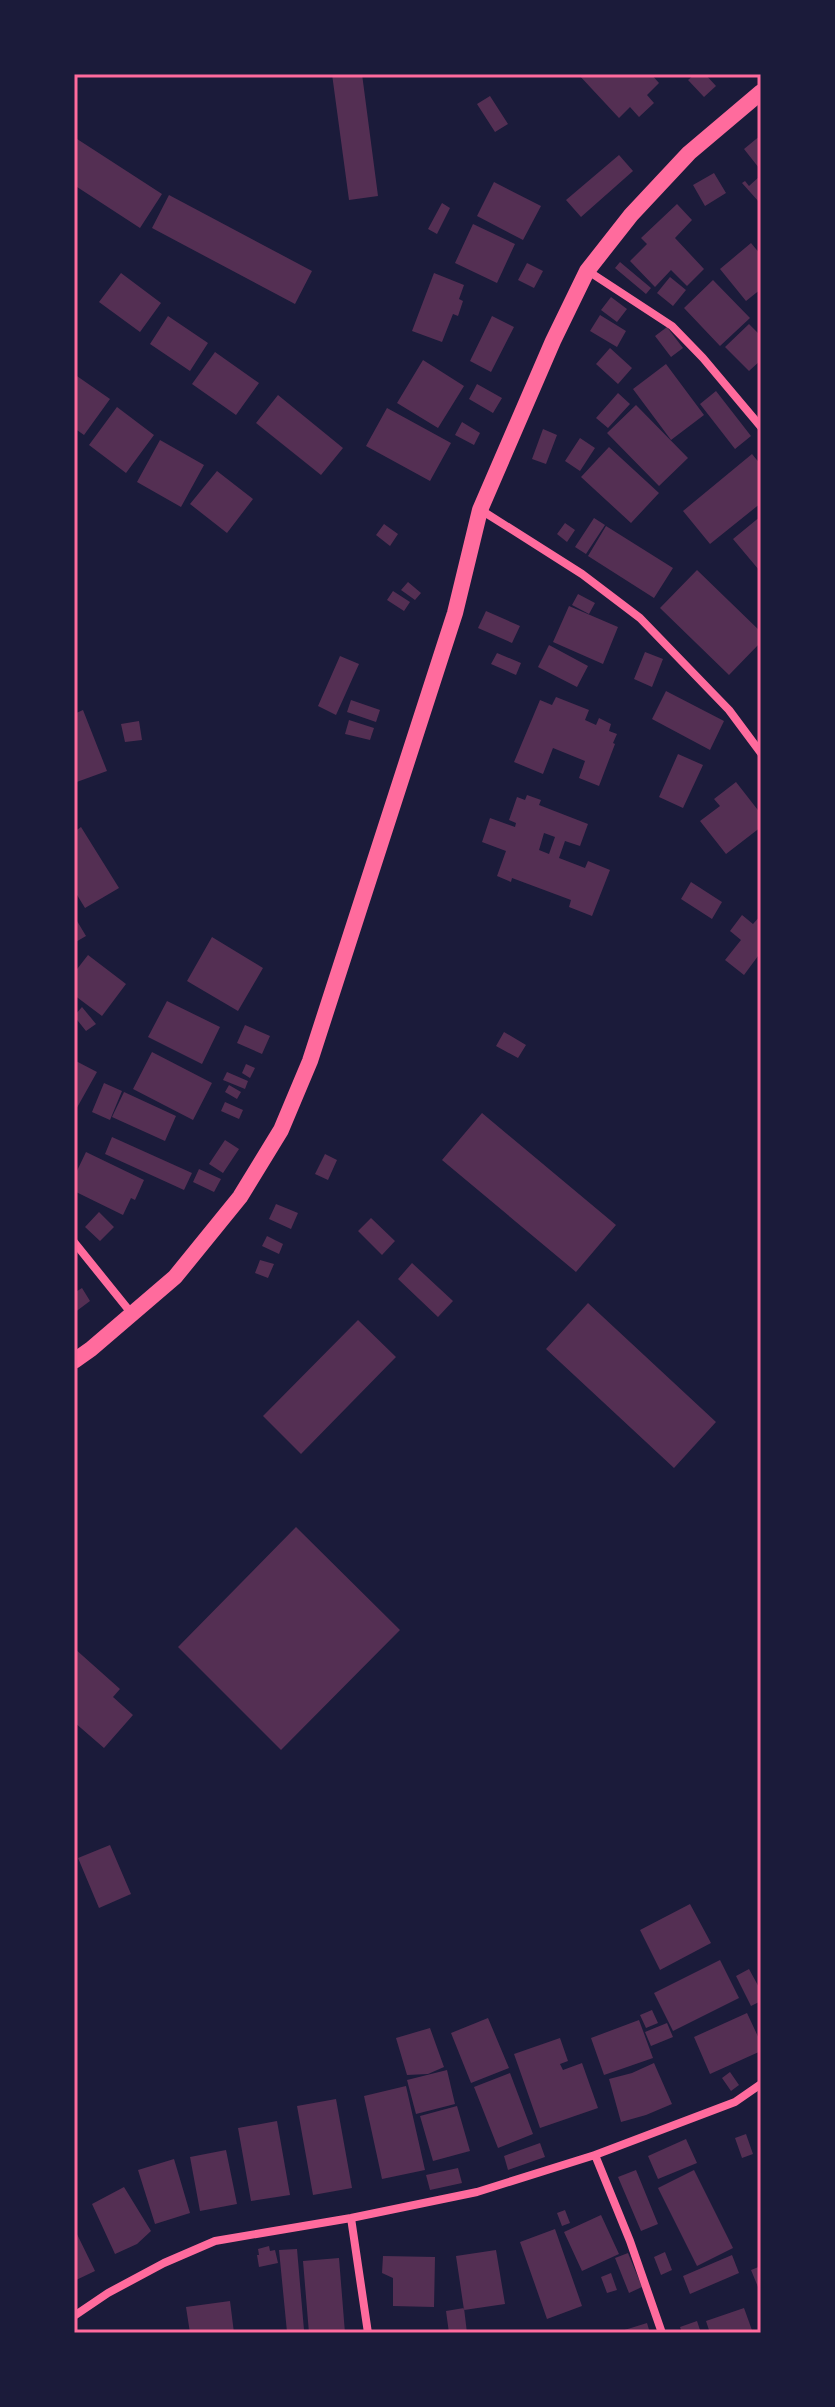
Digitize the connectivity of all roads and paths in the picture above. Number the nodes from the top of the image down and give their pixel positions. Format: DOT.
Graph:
graph roads {
  1 [pos="761,92"];
  2 [pos="587,271"];
  3 [pos="761,427"];
  4 [pos="480,510"];
  5 [pos="761,753"];
  6 [pos="74,1242"];
  7 [pos="132,1314"];
  8 [pos="74,1361"];
  9 [pos="761,2084"];
  10 [pos="595,2155"];
  11 [pos="351,2218"];
  12 [pos="74,2316"];
  13 [pos="368,2333"];
  14 [pos="662,2333"];
  1 -- 2 [label="main road"];
  2 -- 3 [label="street"];
  2 -- 4 [label="main road"];
  4 -- 5 [label="street"];
  4 -- 7 [label="main road"];
  6 -- 7 [label="street"];
  7 -- 8 [label="main road"];
  9 -- 10 [label="street"];
  10 -- 11 [label="street"];
  10 -- 14 [label="street"];
  11 -- 12 [label="street"];
  11 -- 13 [label="street"];
}
